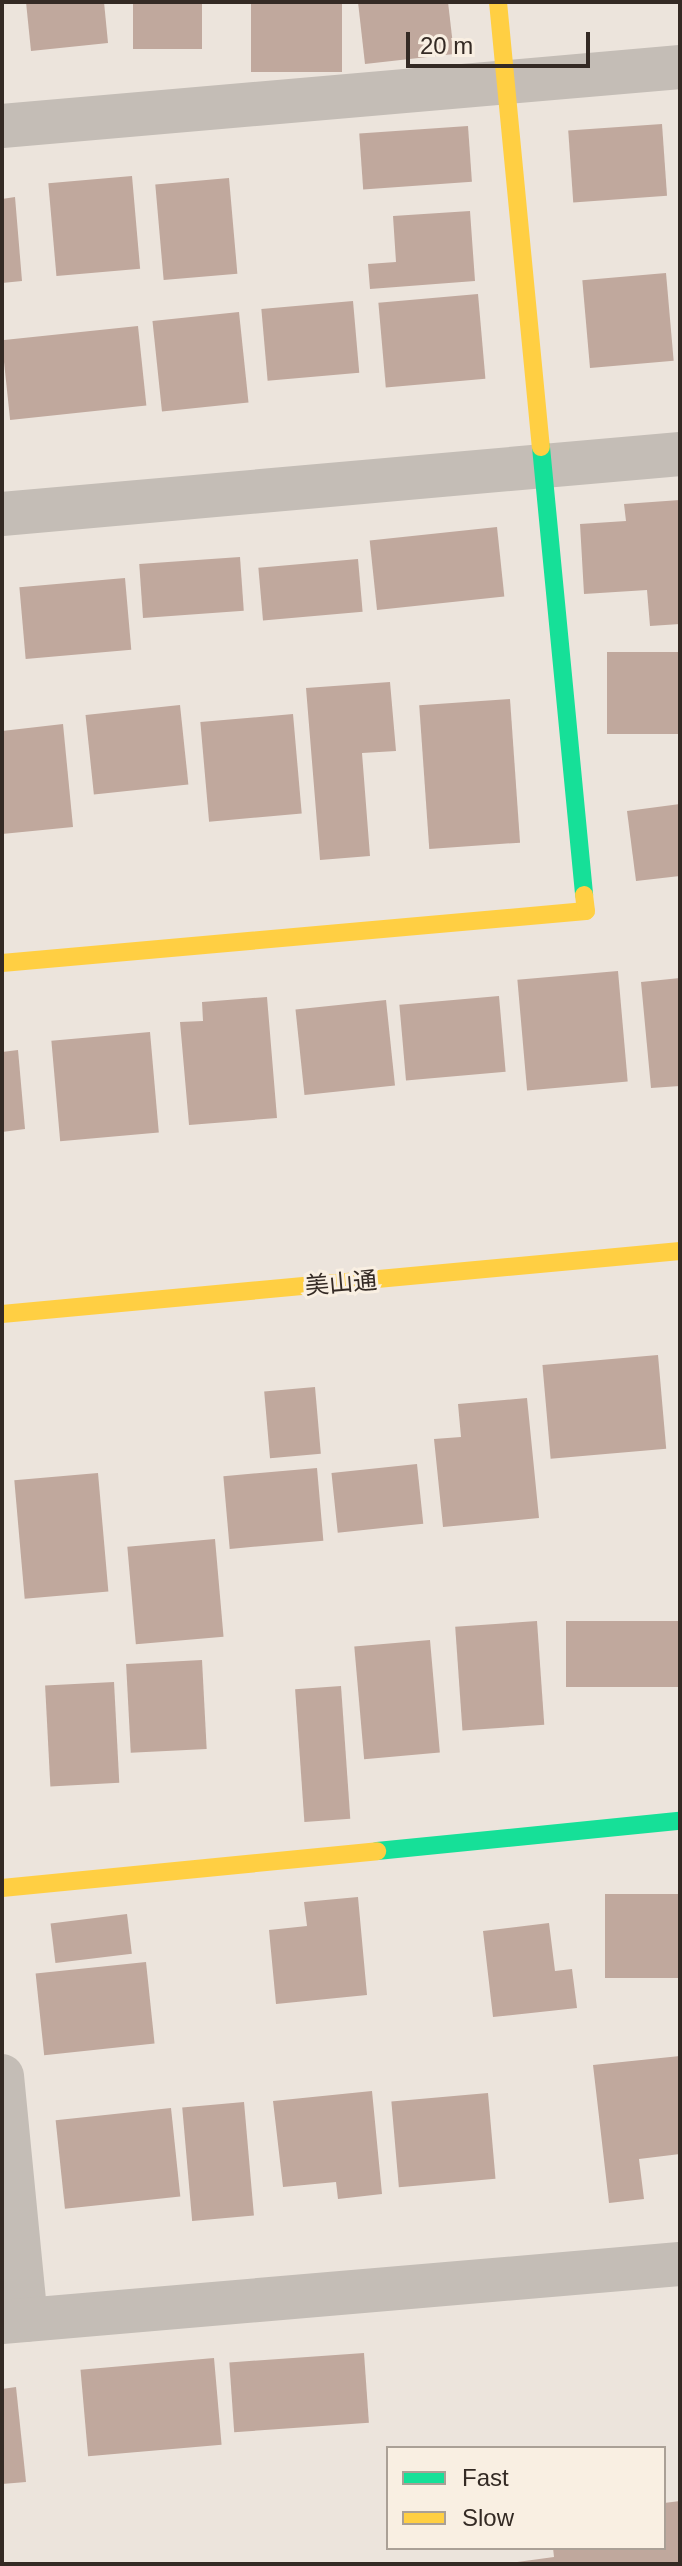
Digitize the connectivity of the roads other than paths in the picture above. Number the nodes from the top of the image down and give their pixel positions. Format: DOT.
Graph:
graph roads {
  1 [pos="498,2"];
  2 [pos="680,67"];
  3 [pos="506,81"];
  4 [pos="2,126"];
  5 [pos="680,454"];
  6 [pos="541,467"];
  7 [pos="2,514"];
  8 [pos="2,963"];
  9 [pos="680,1251"];
  10 [pos="2,1314"];
  11 [pos="680,1821"];
  12 [pos="2,1888"];
  13 [pos="2,2076"];
  14 [pos="680,2264"];
  15 [pos="14,2321"];
  1 -- 3 [label="street"];
  2 -- 3 [label="street"];
  3 -- 4 [label="street"];
  3 -- 6 [label="street"];
  5 -- 6 [label="street"];
  6 -- 7 [label="street"];
  6 -- 8 [label="street"];
  9 -- 10 [label="street, 美山通"];
  11 -- 12 [label="street"];
  13 -- 15 [label="street"];
  14 -- 15 [label="street"];
}
